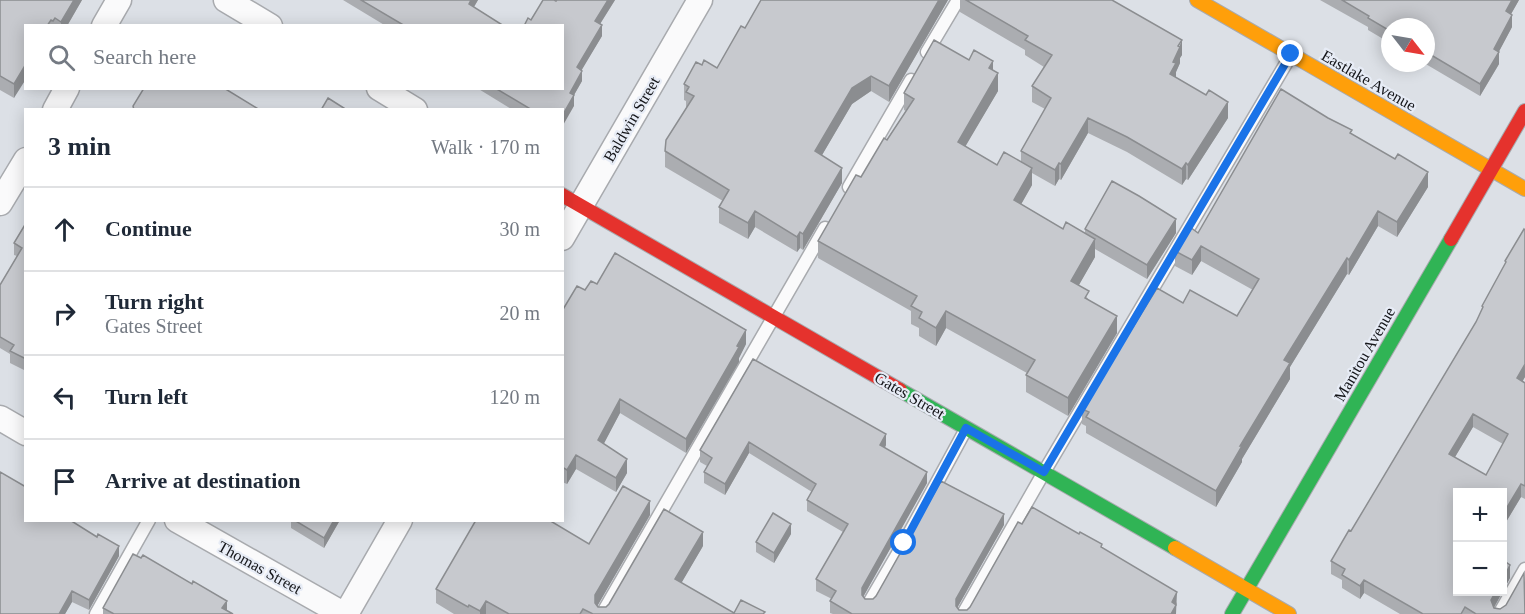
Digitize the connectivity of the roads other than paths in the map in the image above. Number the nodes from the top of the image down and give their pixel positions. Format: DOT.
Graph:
graph roads {
  1 [pos="119,0"];
  2 [pos="226,0"];
  3 [pos="700,0"];
  4 [pos="958,0"];
  5 [pos="1197,0"];
  6 [pos="105,24"];
  7 [pos="267,24"];
  8 [pos="1291,54"];
  9 [pos="66,90"];
  10 [pos="382,90"];
  11 [pos="56,108"];
  12 [pos="412,108"];
  13 [pos="1525,111"];
  14 [pos="24,163"];
  15 [pos="1491,170"];
  16 [pos="1525,189"];
  17 [pos="845,194"];
  18 [pos="572,200"];
  19 [pos="0,203"];
  20 [pos="833,214"];
  21 [pos="564,230"];
  22 [pos="774,317"];
  23 [pos="0,418"];
  24 [pos="966,428"];
  25 [pos="24,432"];
  26 [pos="1044,472"];
  27 [pos="148,522"];
  28 [pos="181,522"];
  29 [pos="399,522"];
  30 [pos="1525,569"];
  31 [pos="1246,589"];
  32 [pos="869,603"];
  33 [pos="96,614"];
  34 [pos="345,614"];
  35 [pos="602,614"];
  36 [pos="963,614"];
  37 [pos="1232,614"];
  38 [pos="1289,614"];
  39 [pos="1499,614"];
  1 -- 6 [label="street"];
  2 -- 7 [label="street"];
  3 -- 18 [label="street, Baldwin Street"];
  4 -- 17 [label="lane"];
  5 -- 8 [label="street, Eastlake Avenue"];
  8 -- 15 [label="street, Eastlake Avenue"];
  8 -- 26 [label="lane"];
  9 -- 11 [label="street"];
  10 -- 12 [label="street"];
  13 -- 15 [label="street, Manitou Avenue"];
  14 -- 19 [label="street"];
  15 -- 16 [label="street, Eastlake Avenue"];
  15 -- 31 [label="street, Manitou Avenue"];
  18 -- 21 [label="street, Baldwin Street"];
  18 -- 22 [label="street, Gates Street"];
  20 -- 22 [label="lane"];
  22 -- 24 [label="street, Gates Street"];
  22 -- 35 [label="lane"];
  23 -- 25 [label="street"];
  24 -- 26 [label="street, Gates Street"];
  24 -- 32 [label="lane"];
  26 -- 31 [label="street, Gates Street"];
  26 -- 36 [label="lane"];
  27 -- 33 [label="lane"];
  28 -- 34 [label="street, Thomas Street"];
  29 -- 34 [label="street"];
  30 -- 39 [label="lane"];
  31 -- 37 [label="street, Manitou Avenue"];
  31 -- 38 [label="street, Gates Street"];
}
